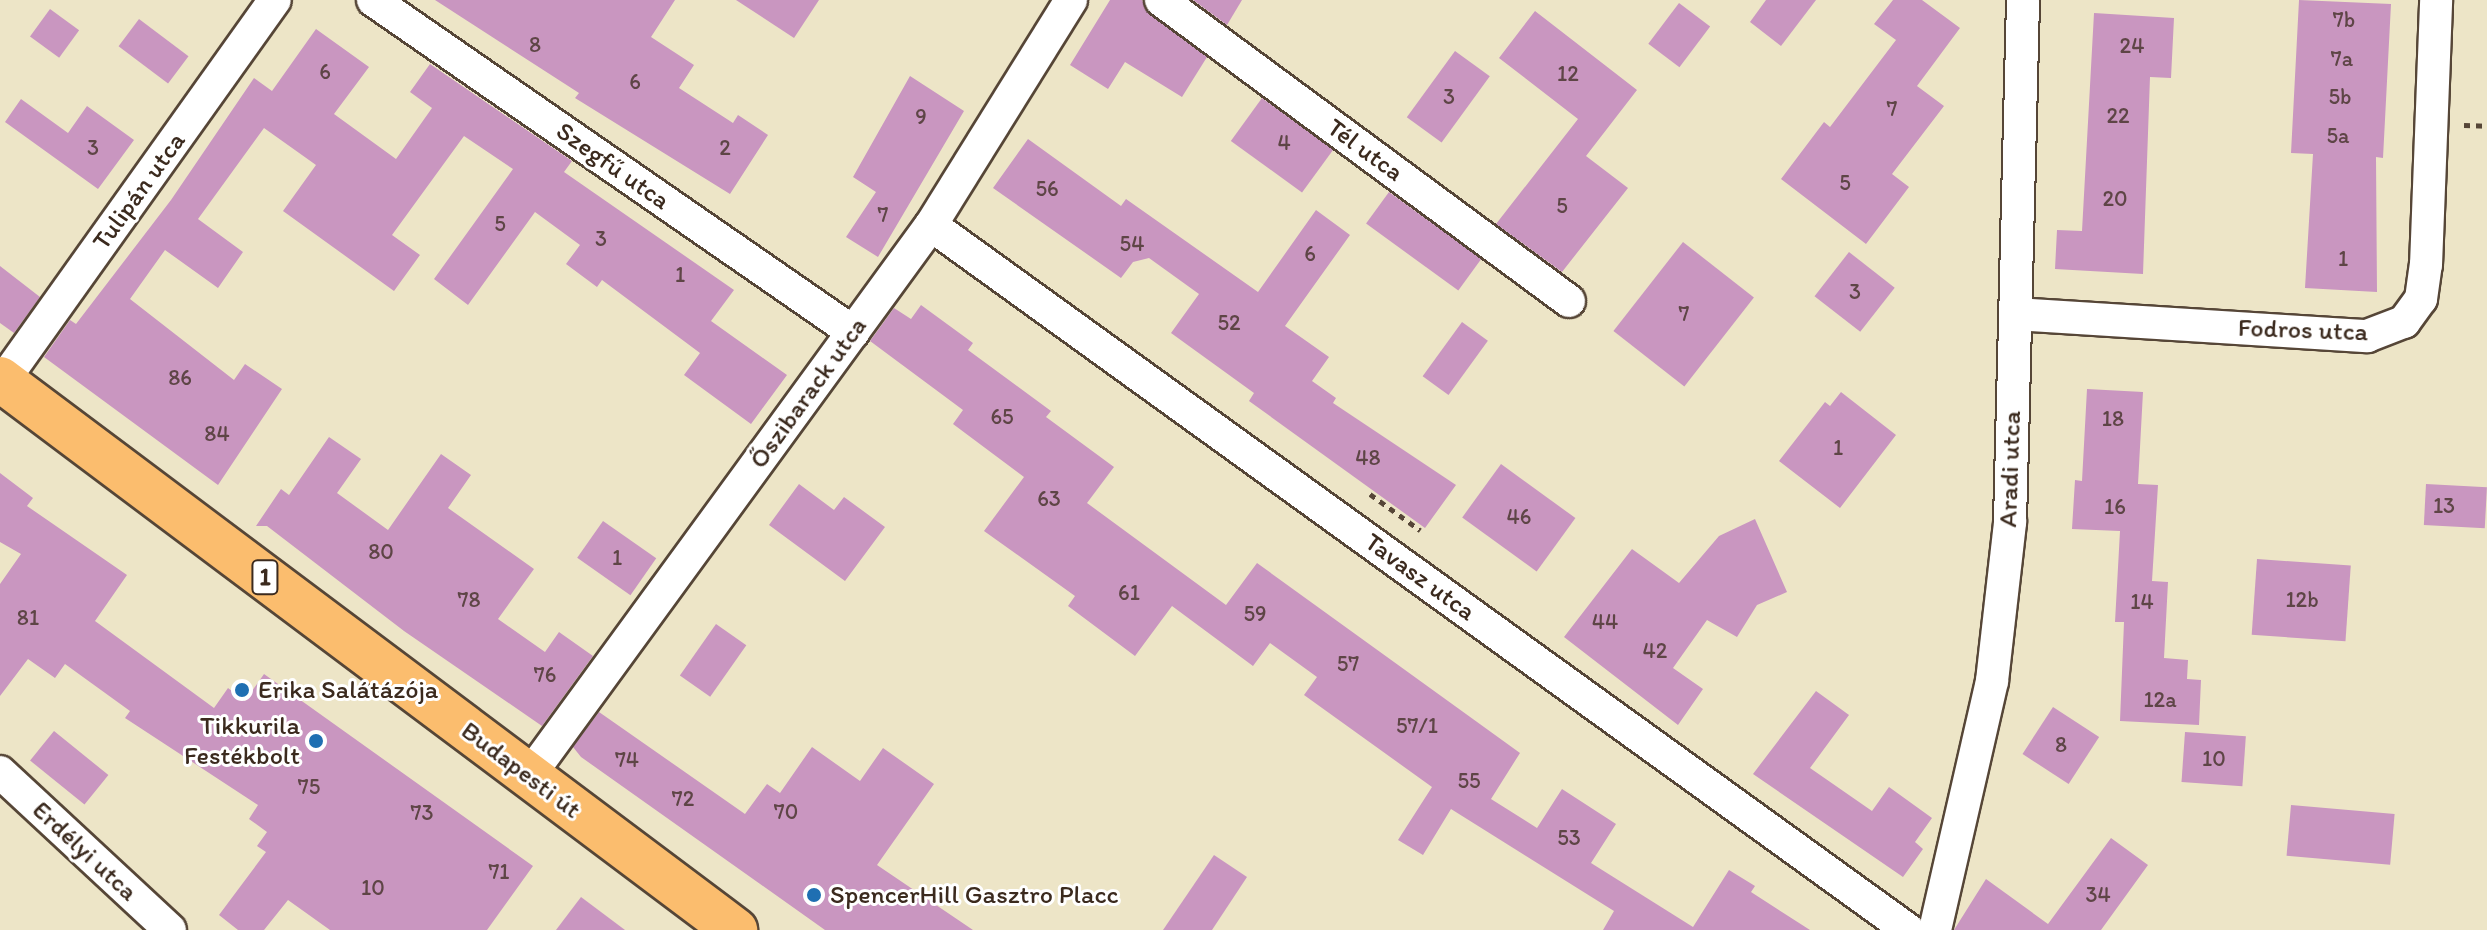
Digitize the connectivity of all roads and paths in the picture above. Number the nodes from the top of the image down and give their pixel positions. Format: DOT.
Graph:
graph roads {
  1 [pos="275,0"];
  2 [pos="373,0"];
  3 [pos="1071,0"];
  4 [pos="1161,0"];
  5 [pos="2023,0"];
  6 [pos="2436,0"];
  7 [pos="931,225"];
  8 [pos="1569,301"];
  9 [pos="2015,314"];
  10 [pos="853,332"];
  11 [pos="1,380"];
  12 [pos="1370,494"];
  13 [pos="1420,530"];
  14 [pos="0,772"];
  15 [pos="529,776"];
  16 [pos="170,930"];
  17 [pos="735,930"];
  18 [pos="1908,930"];
  19 [pos="1935,930"];
  1 -- 11 [label="street, Tulipán utca"];
  2 -- 10 [label="street, Szegfű utca"];
  3 -- 7 [label="street, Őszibarack utca"];
  4 -- 8 [label="street, Tél utca"];
  5 -- 9 [label="street, Aradi utca"];
  6 -- 9 [label="street, Fodros utca"];
  7 -- 10 [label="street, Őszibarack utca"];
  7 -- 18 [label="street, Tavasz utca"];
  9 -- 19 [label="street, Aradi utca"];
  10 -- 15 [label="street, Őszibarack utca"];
  11 -- 15 [label="main road, Budapesti út / 1"];
  12 -- 13 [label="path"];
  14 -- 16 [label="street, Erdélyi utca"];
  15 -- 17 [label="main road, Budapesti út / 1"];
}
